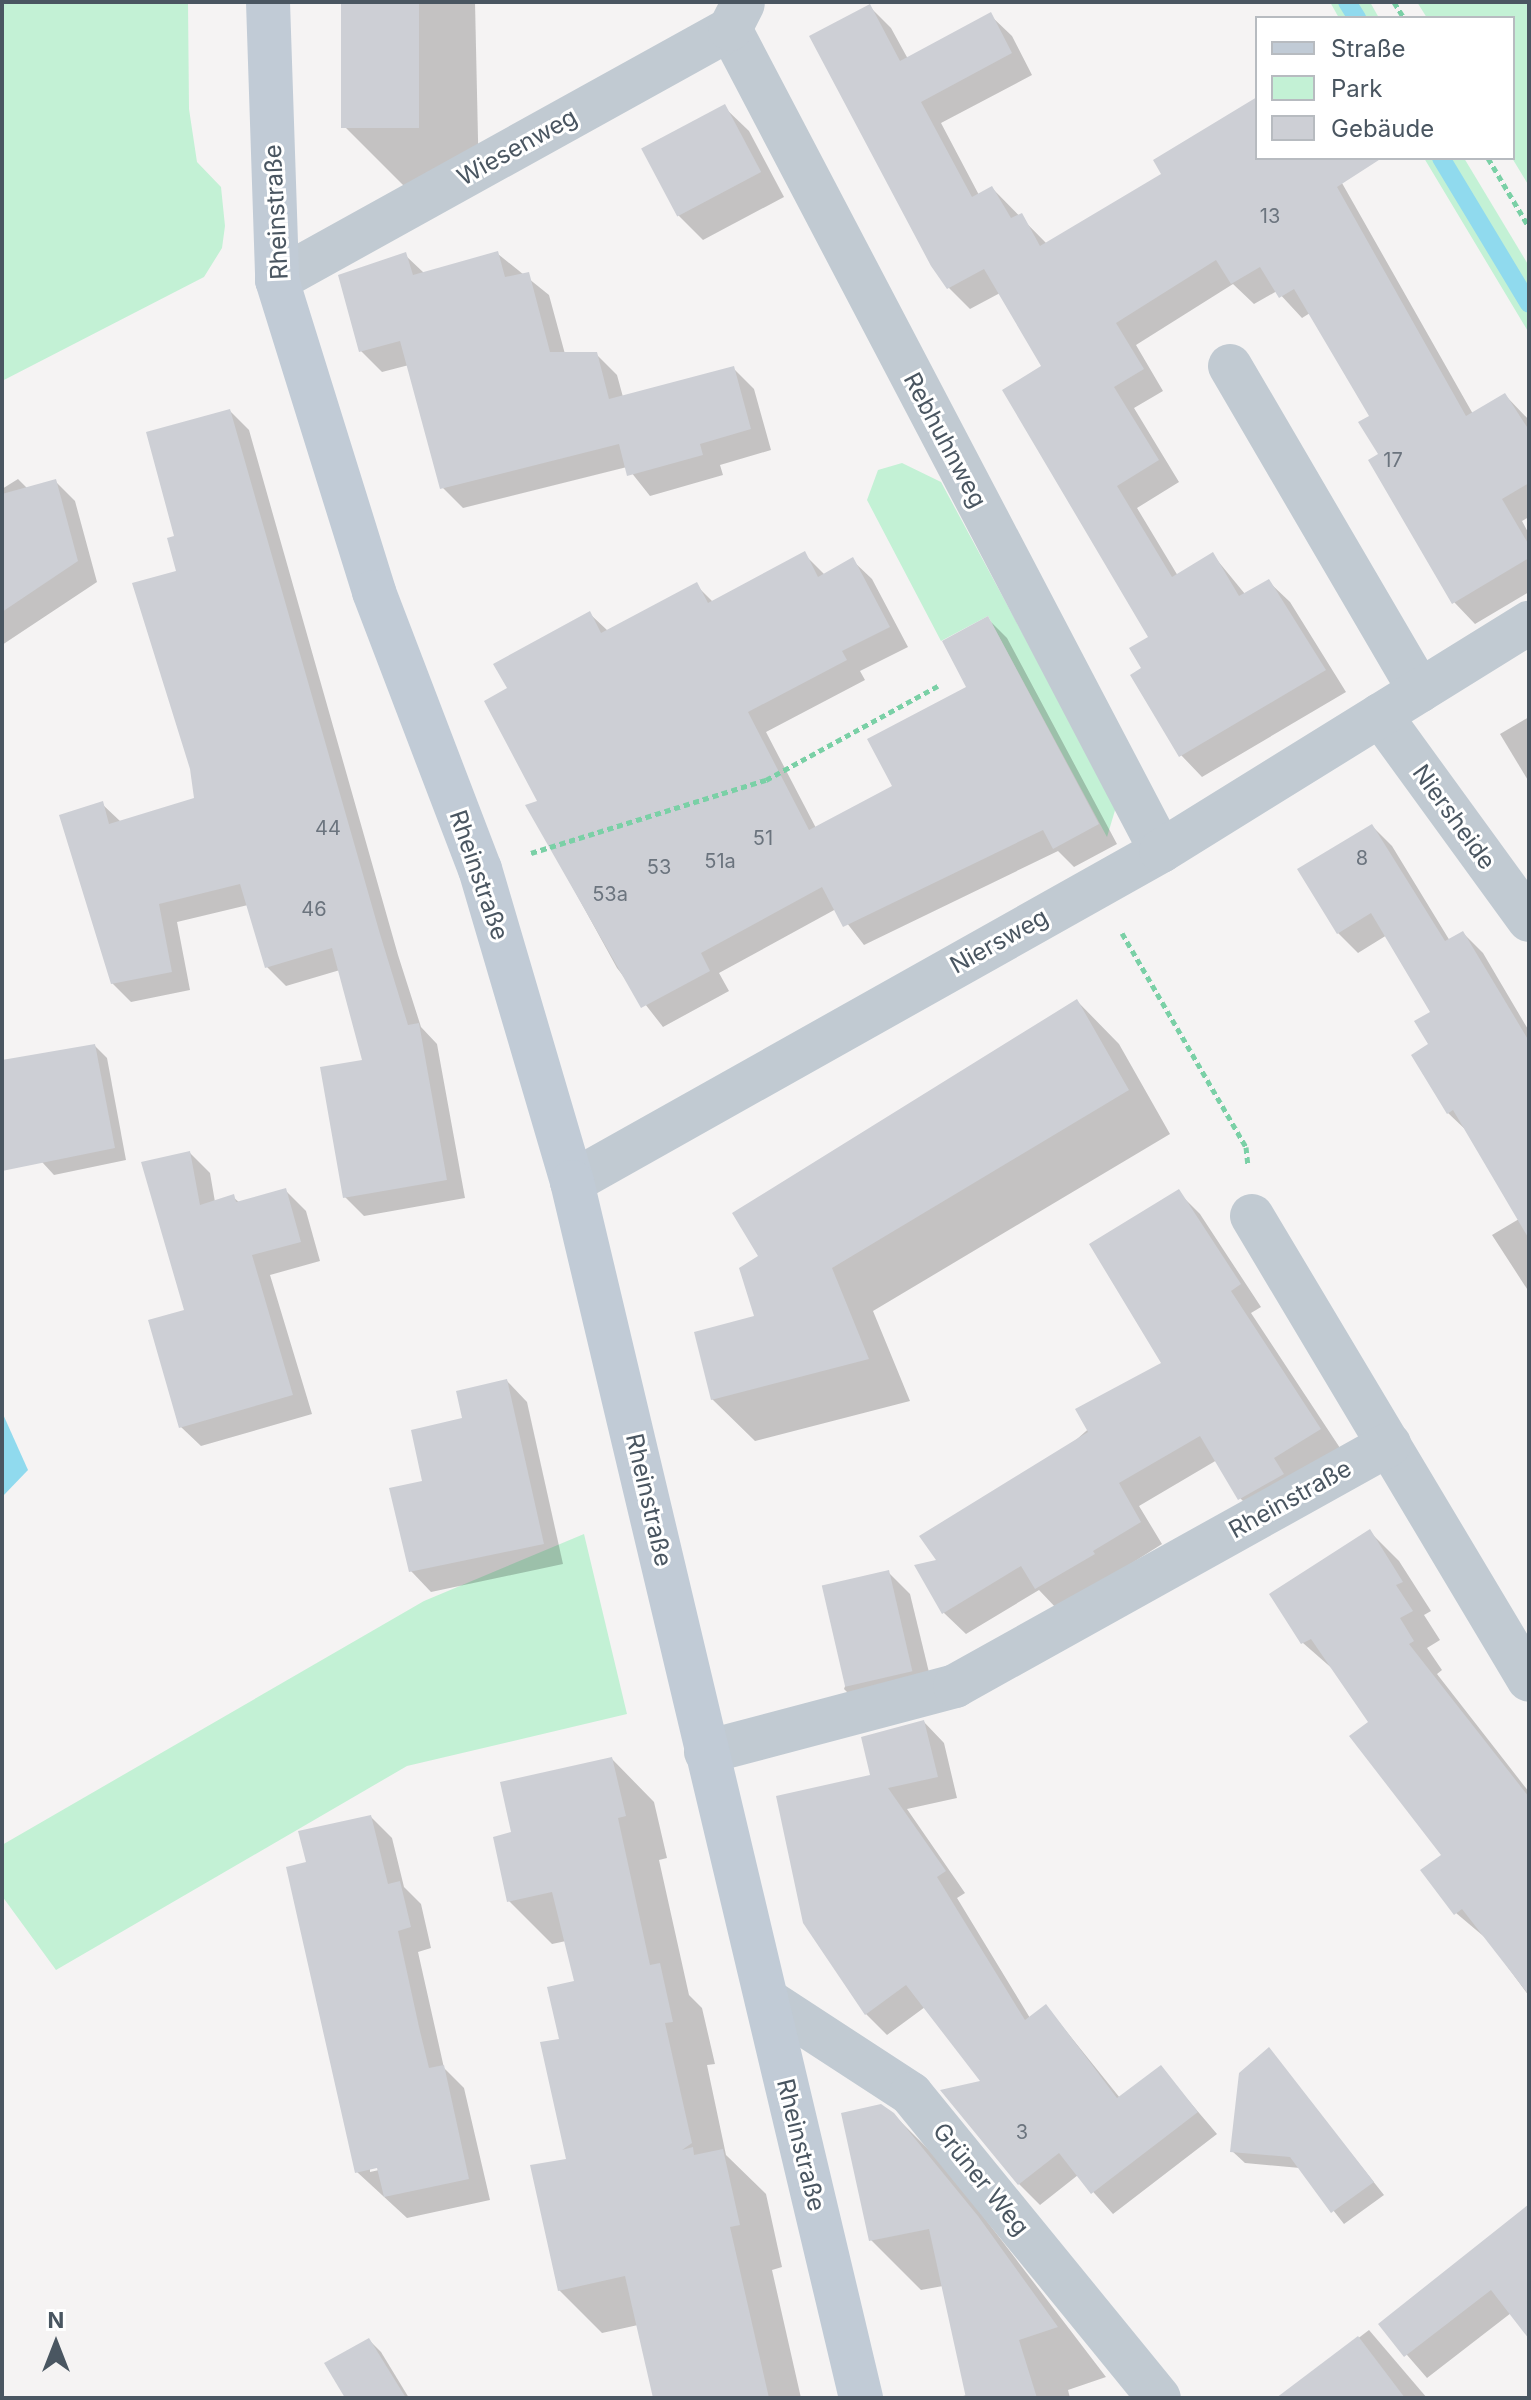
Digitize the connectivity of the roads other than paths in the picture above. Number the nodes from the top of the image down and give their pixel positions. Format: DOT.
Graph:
graph roads {
  1 [pos="268,2"];
  2 [pos="737,15"];
  3 [pos="277,280"];
  4 [pos="1230,366"];
  5 [pos="1529,623"];
  6 [pos="1420,691"];
  7 [pos="1380,715"];
  8 [pos="1161,851"];
  9 [pos="1529,920"];
  10 [pos="572,1182"];
  11 [pos="1252,1216"];
  12 [pos="1389,1444"];
  13 [pos="1529,1680"];
  14 [pos="706,1752"];
  15 [pos="767,2000"];
  16 [pos="861,2398"];
  17 [pos="1159,2398"];
  1 -- 3 [label="street, Rheinstraße"];
  2 -- 3 [label="street, Wiesenweg"];
  2 -- 8 [label="street, Rebhuhnweg"];
  3 -- 10 [label="street, Rheinstraße"];
  4 -- 6 [label="street"];
  5 -- 6 [label="street, Niersweg"];
  6 -- 7 [label="street, Niersweg"];
  7 -- 8 [label="street, Niersweg"];
  7 -- 9 [label="street, Niersheide"];
  8 -- 10 [label="street, Niersweg"];
  10 -- 14 [label="street, Rheinstraße"];
  11 -- 12 [label="street"];
  12 -- 13 [label="street"];
  12 -- 14 [label="street, Rheinstraße"];
  14 -- 15 [label="street, Rheinstraße"];
  15 -- 16 [label="street, Rheinstraße"];
  15 -- 17 [label="street, Grüner Weg"];
}
